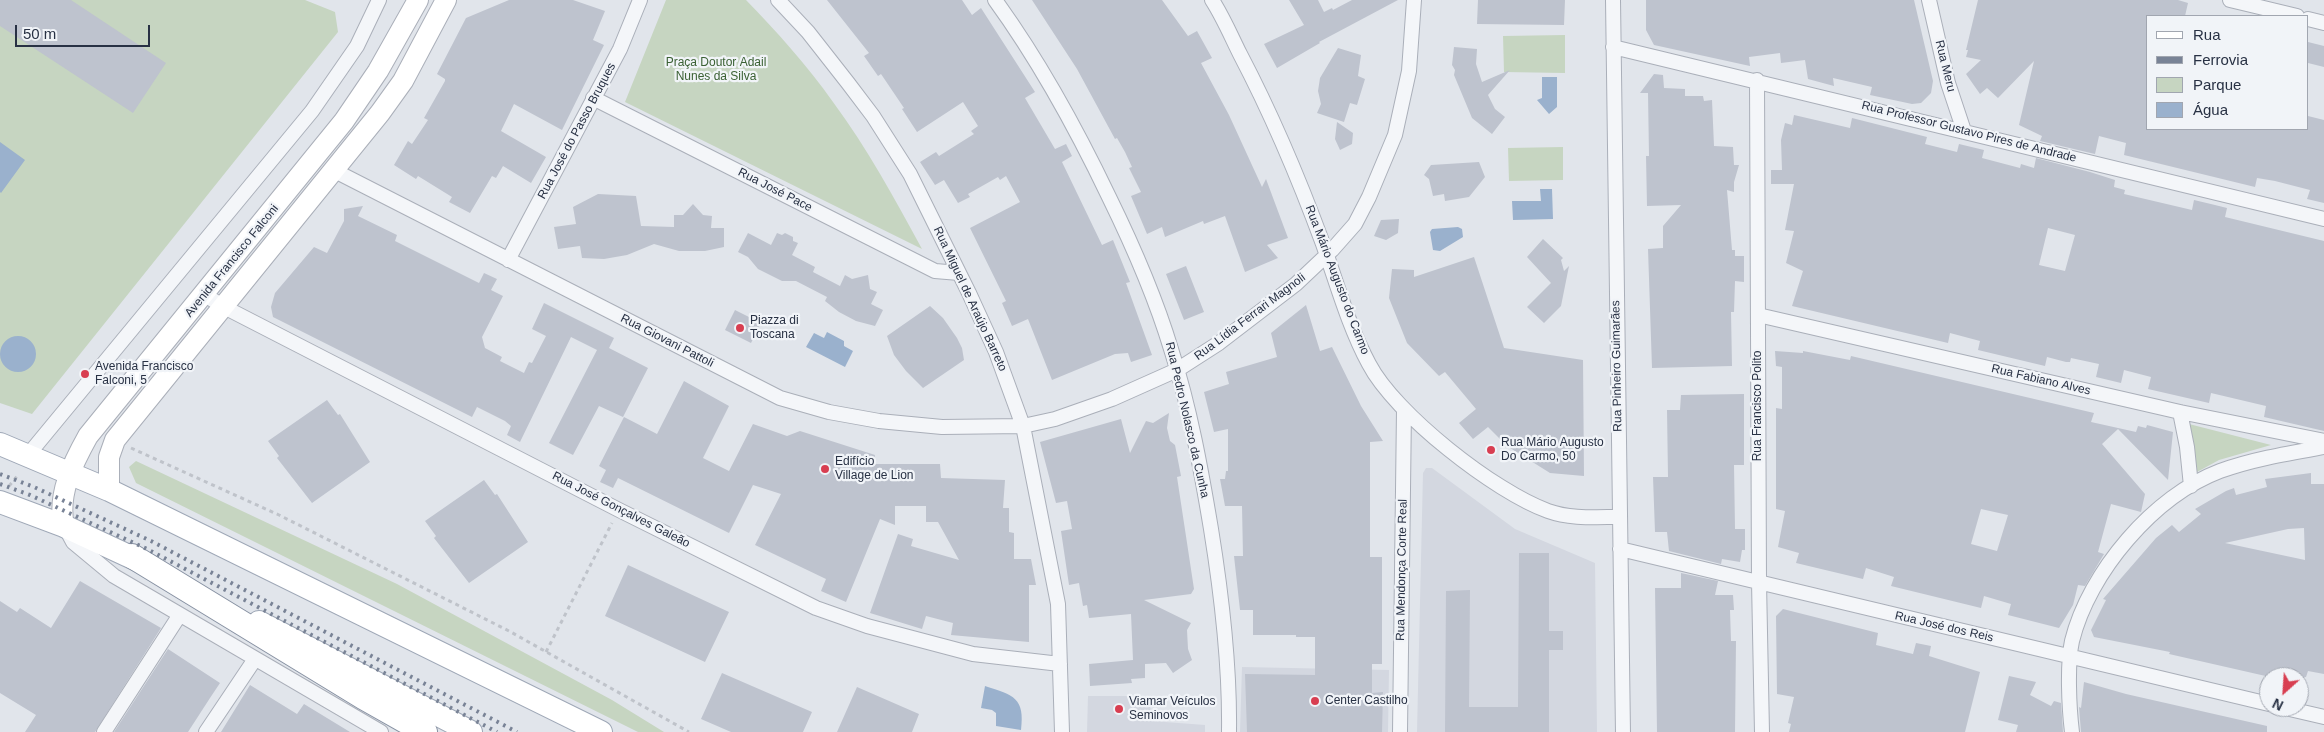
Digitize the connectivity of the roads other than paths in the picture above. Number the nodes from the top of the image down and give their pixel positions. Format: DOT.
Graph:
graph roads {
  1 [pos="379,0"];
  2 [pos="418,0"];
  3 [pos="446,0"];
  4 [pos="640,0"];
  5 [pos="778,0"];
  6 [pos="995,0"];
  7 [pos="1212,0"];
  8 [pos="1414,0"];
  9 [pos="1613,0"];
  10 [pos="1929,0"];
  11 [pos="2230,0"];
  12 [pos="2293,15"];
  13 [pos="2309,19"];
  14 [pos="2324,23"];
  15 [pos="1613,47"];
  16 [pos="1757,80"];
  17 [pos="593,98"];
  18 [pos="1964,131"];
  19 [pos="335,171"];
  20 [pos="2324,219"];
  21 [pos="1327,255"];
  22 [pos="508,260"];
  23 [pos="959,273"];
  24 [pos="205,295"];
  25 [pos="224,307"];
  26 [pos="1758,315"];
  27 [pos="1177,370"];
  28 [pos="1404,409"];
  29 [pos="2180,412"];
  30 [pos="1023,426"];
  31 [pos="2324,441"];
  32 [pos="0,444"];
  33 [pos="2324,447"];
  34 [pos="28,455"];
  35 [pos="69,473"];
  36 [pos="2191,486"];
  37 [pos="109,490"];
  38 [pos="0,502"];
  39 [pos="1619,517"];
  40 [pos="64,526"];
  41 [pos="1620,549"];
  42 [pos="132,556"];
  43 [pos="1759,582"];
  44 [pos="180,616"];
  45 [pos="2070,657"];
  46 [pos="255,659"];
  47 [pos="1060,664"];
  48 [pos="2259,702"];
  49 [pos="2309,714"];
  50 [pos="2324,717"];
  51 [pos="104,732"];
  52 [pos="206,732"];
  53 [pos="381,732"];
  54 [pos="425,732"];
  55 [pos="471,732"];
  56 [pos="602,732"];
  57 [pos="1062,732"];
  58 [pos="1229,732"];
  59 [pos="1400,732"];
  60 [pos="1622,732"];
  61 [pos="1762,732"];
  62 [pos="2072,732"];
  1 -- 34 [label="street"];
  2 -- 24 [label="main road, Avenida Francisco Falconi"];
  3 -- 19 [label="main road, Avenida Francisco Falconi"];
  4 -- 17 [label="street, Rua José do Passo Bruques"];
  5 -- 23 [label="street, Rua Miguel de Araújo Barreto"];
  6 -- 27 [label="street, Rua Pedro Nolasco da Cunha"];
  7 -- 21 [label="street, Rua Mário Augusto do Carmo"];
  8 -- 21 [label="street, Rua Lídia Ferrari Magnoli"];
  9 -- 15 [label="street, Rua Pinheiro Guimarães"];
  10 -- 18 [label="street, Rua Meru"];
  11 -- 12 [label="street"];
  13 -- 14 [label="street"];
  15 -- 16 [label="street, Rua Professor Gustavo Pires de Andrade"];
  15 -- 39 [label="street, Rua Pinheiro Guimarães"];
  16 -- 18 [label="street, Rua Professor Gustavo Pires de Andrade"];
  16 -- 26 [label="street, Rua Francisco Polito"];
  17 -- 22 [label="street, Rua José do Passo Bruques"];
  17 -- 23 [label="street, Rua José Pace"];
  18 -- 20 [label="street, Rua Professor Gustavo Pires de Andrade"];
  19 -- 22 [label="street, Rua Giovani Pattoli"];
  19 -- 25 [label="main road, Avenida Francisco Falconi"];
  21 -- 27 [label="street, Rua Lídia Ferrari Magnoli"];
  21 -- 28 [label="street, Rua Mário Augusto do Carmo"];
  22 -- 30 [label="street, Rua Giovani Pattoli"];
  23 -- 30 [label="street, Rua Miguel de Araújo Barreto"];
  24 -- 25 [label="street, Rua José Gonçalves Galeão"];
  24 -- 35 [label="main road, Avenida Francisco Falconi"];
  25 -- 37 [label="main road, Avenida Francisco Falconi"];
  25 -- 47 [label="street, Rua José Gonçalves Galeão"];
  26 -- 29 [label="street, Rua Fabiano Alves"];
  26 -- 43 [label="street, Rua Francisco Polito"];
  27 -- 30 [label="street, Rua Lídia Ferrari Magnoli"];
  27 -- 58 [label="street, Rua Pedro Nolasco da Cunha"];
  28 -- 39 [label="street, Rua Mário Augusto do Carmo"];
  28 -- 59 [label="street, Rua Mendonça Corte Real"];
  29 -- 31 [label="street, Rua Fabiano Alves"];
  29 -- 36 [label="street"];
  30 -- 47 [label="street, Rua Miguel de Araújo Barreto"];
  32 -- 34 [label="main road"];
  33 -- 36 [label="street"];
  34 -- 35 [label="main road"];
  35 -- 37 [label="main road"];
  35 -- 40 [label="main road, Avenida Francisco Falconi"];
  36 -- 45 [label="street"];
  37 -- 56 [label="main road"];
  38 -- 40 [label="main road"];
  39 -- 41 [label="street, Rua Pinheiro Guimarães"];
  40 -- 42 [label="main road"];
  40 -- 44 [label="street"];
  41 -- 43 [label="street, Rua José dos Reis"];
  41 -- 60 [label="street, Rua Pinheiro Guimarães"];
  42 -- 54 [label="highway"];
  42 -- 55 [label="main road"];
  43 -- 45 [label="street, Rua José dos Reis"];
  43 -- 61 [label="street, Rua Francisco Polito"];
  44 -- 46 [label="street"];
  44 -- 51 [label="street"];
  45 -- 48 [label="street, Rua José dos Reis"];
  45 -- 62 [label="street"];
  46 -- 52 [label="street"];
  46 -- 53 [label="street"];
  47 -- 57 [label="street, Rua Miguel de Araújo Barreto"];
  49 -- 50 [label="street"];
}
